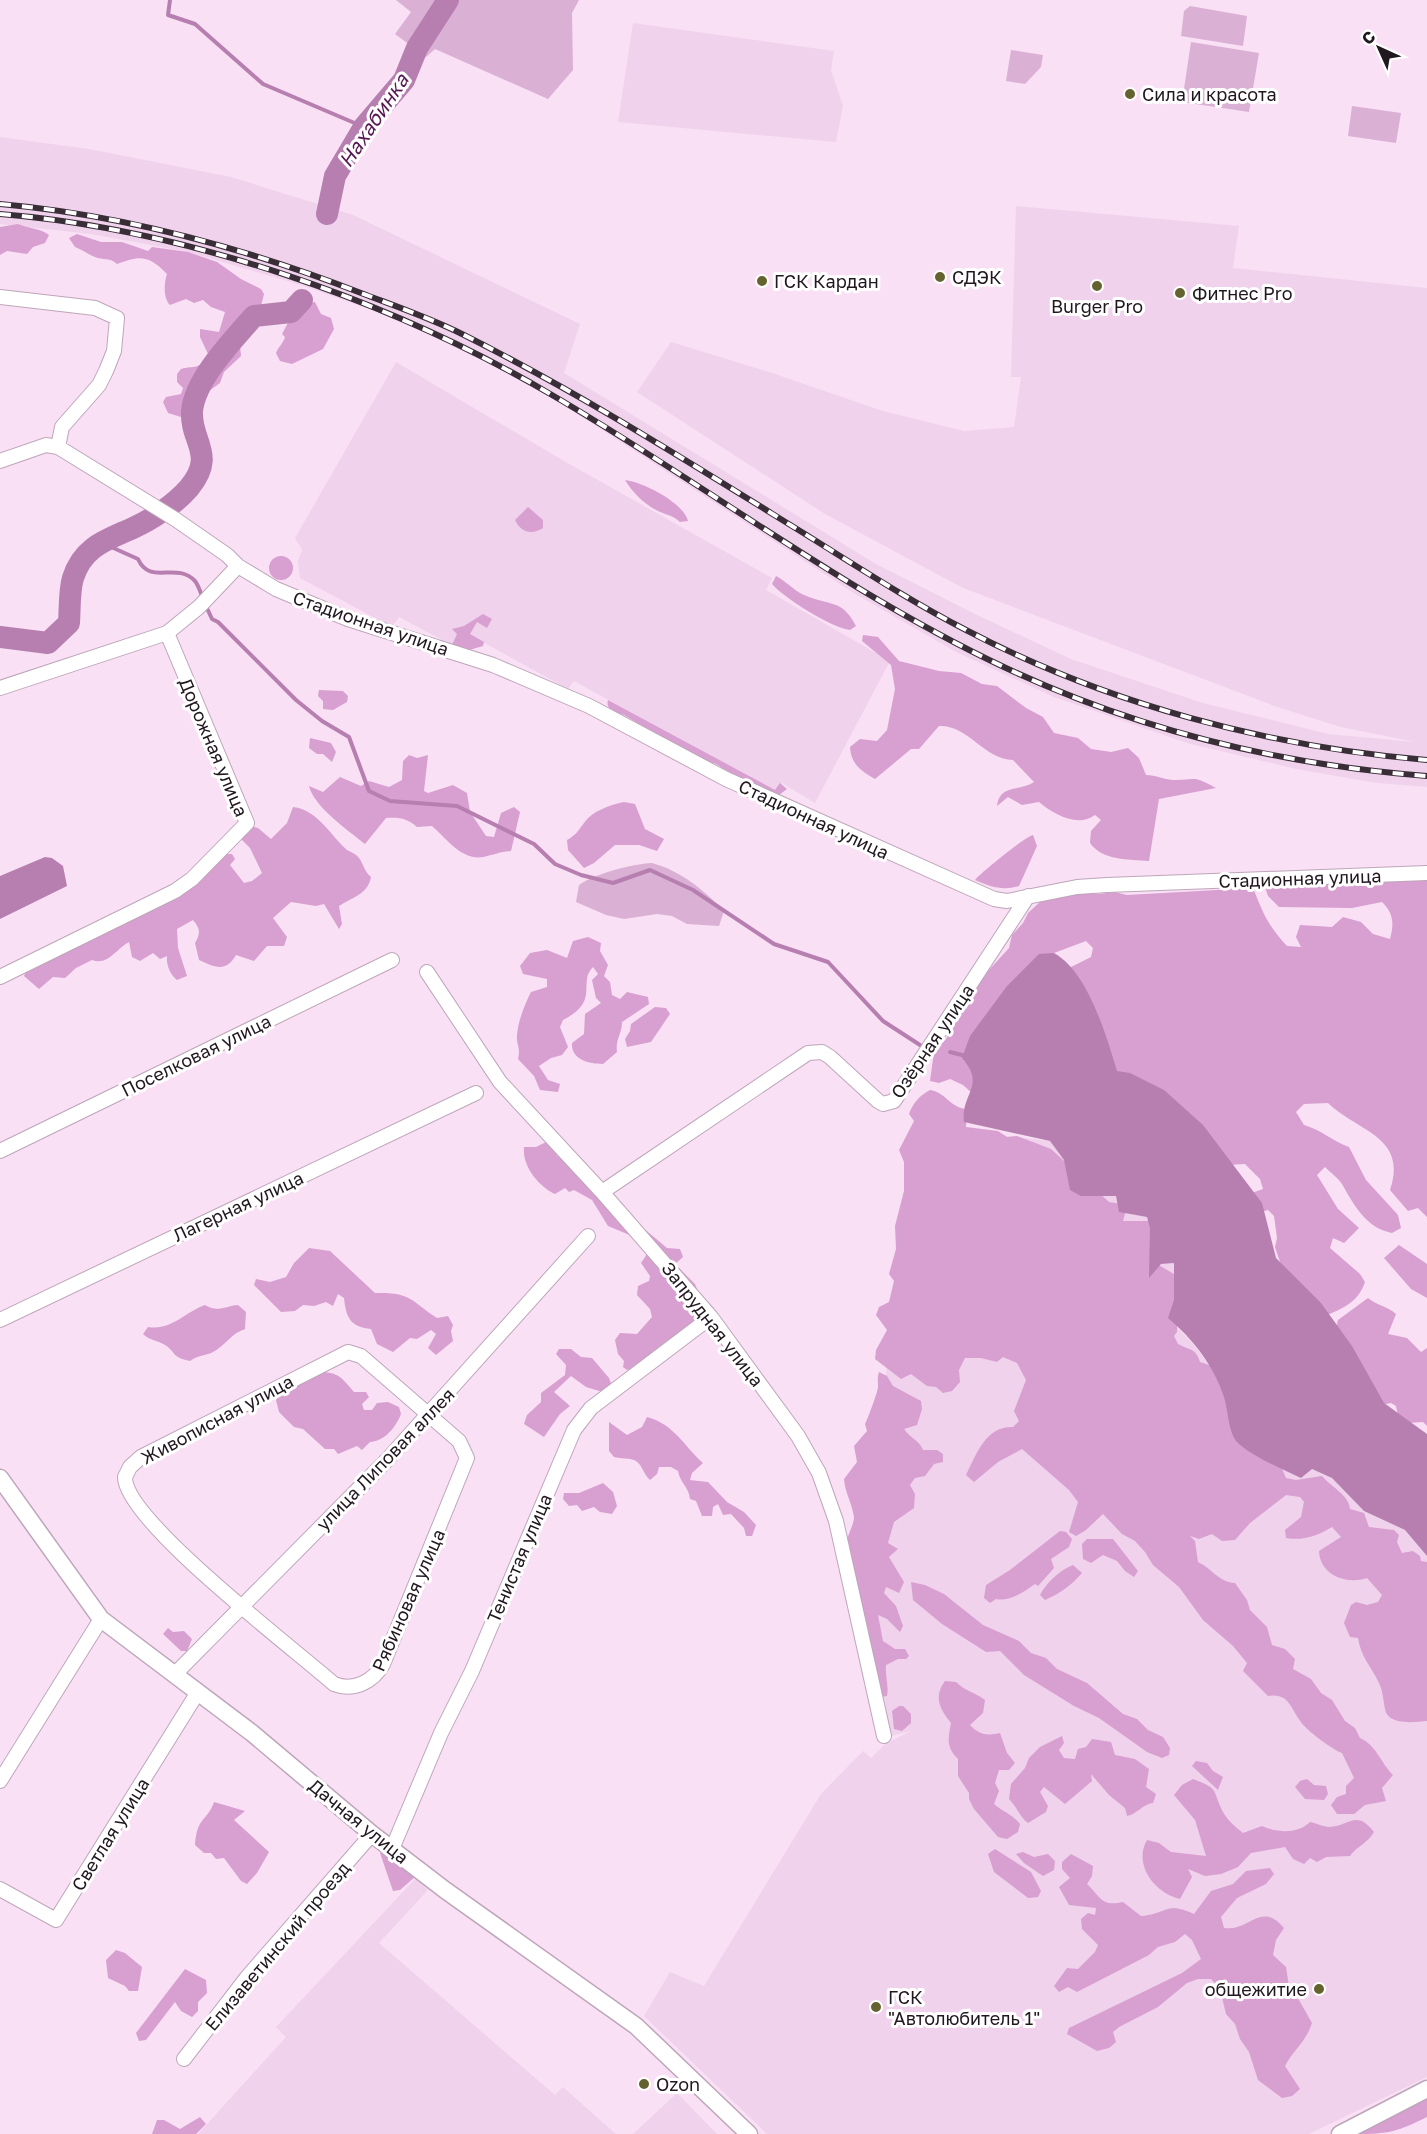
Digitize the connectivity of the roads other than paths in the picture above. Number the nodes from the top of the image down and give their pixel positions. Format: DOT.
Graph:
graph roads {
  1 [pos="0,297"];
  2 [pos="58,447"];
  3 [pos="0,461"];
  4 [pos="238,566"];
  5 [pos="167,633"];
  6 [pos="0,688"];
  7 [pos="1427,873"];
  8 [pos="1028,896"];
  9 [pos="392,960"];
  10 [pos="427,972"];
  11 [pos="0,977"];
  12 [pos="477,1093"];
  13 [pos="0,1151"];
  14 [pos="602,1192"];
  15 [pos="588,1236"];
  16 [pos="711,1317"];
  17 [pos="0,1320"];
  18 [pos="429,1414"];
  19 [pos="0,1478"];
  20 [pos="240,1606"];
  21 [pos="101,1619"];
  22 [pos="174,1674"];
  23 [pos="198,1692"];
  24 [pos="884,1736"];
  25 [pos="0,1780"];
  26 [pos="372,1834"];
  27 [pos="392,1849"];
  28 [pos="0,1889"];
  29 [pos="184,2059"];
  30 [pos="1427,2089"];
  31 [pos="749,2134"];
  32 [pos="1340,2134"];
  1 -- 2 [label="street"];
  2 -- 3 [label="street"];
  2 -- 4 [label="street, Стадионная улица"];
  4 -- 5 [label="street"];
  4 -- 8 [label="street, Стадионная улица"];
  5 -- 6 [label="street"];
  5 -- 11 [label="street, Дорожная улица"];
  7 -- 8 [label="street, Стадионная улица"];
  8 -- 14 [label="street, Озёрная улица"];
  9 -- 13 [label="street, Поселковая улица"];
  10 -- 14 [label="street, Запрудная улица"];
  12 -- 17 [label="street, Лагерная улица"];
  14 -- 16 [label="street, Запрудная улица"];
  15 -- 18 [label="street, улица Липовая аллея"];
  16 -- 24 [label="street, Запрудная улица"];
  16 -- 27 [label="street, Тенистая улица"];
  18 -- 20 [label="street, улица Липовая аллея"];
  18 -- 20 [label="street, Рябиновая улица"];
  18 -- 20 [label="street, Живописная улица"];
  19 -- 21 [label="street, Дачная улица"];
  20 -- 22 [label="street, улица Липовая аллея"];
  21 -- 22 [label="street, Дачная улица"];
  21 -- 25 [label="street"];
  22 -- 23 [label="street, Дачная улица"];
  23 -- 26 [label="street, Дачная улица"];
  23 -- 28 [label="street, Светлая улица"];
  26 -- 27 [label="street, Дачная улица"];
  26 -- 29 [label="street, Елизаветинский проезд"];
  27 -- 31 [label="street, Дачная улица"];
  30 -- 32 [label="street"];
}
